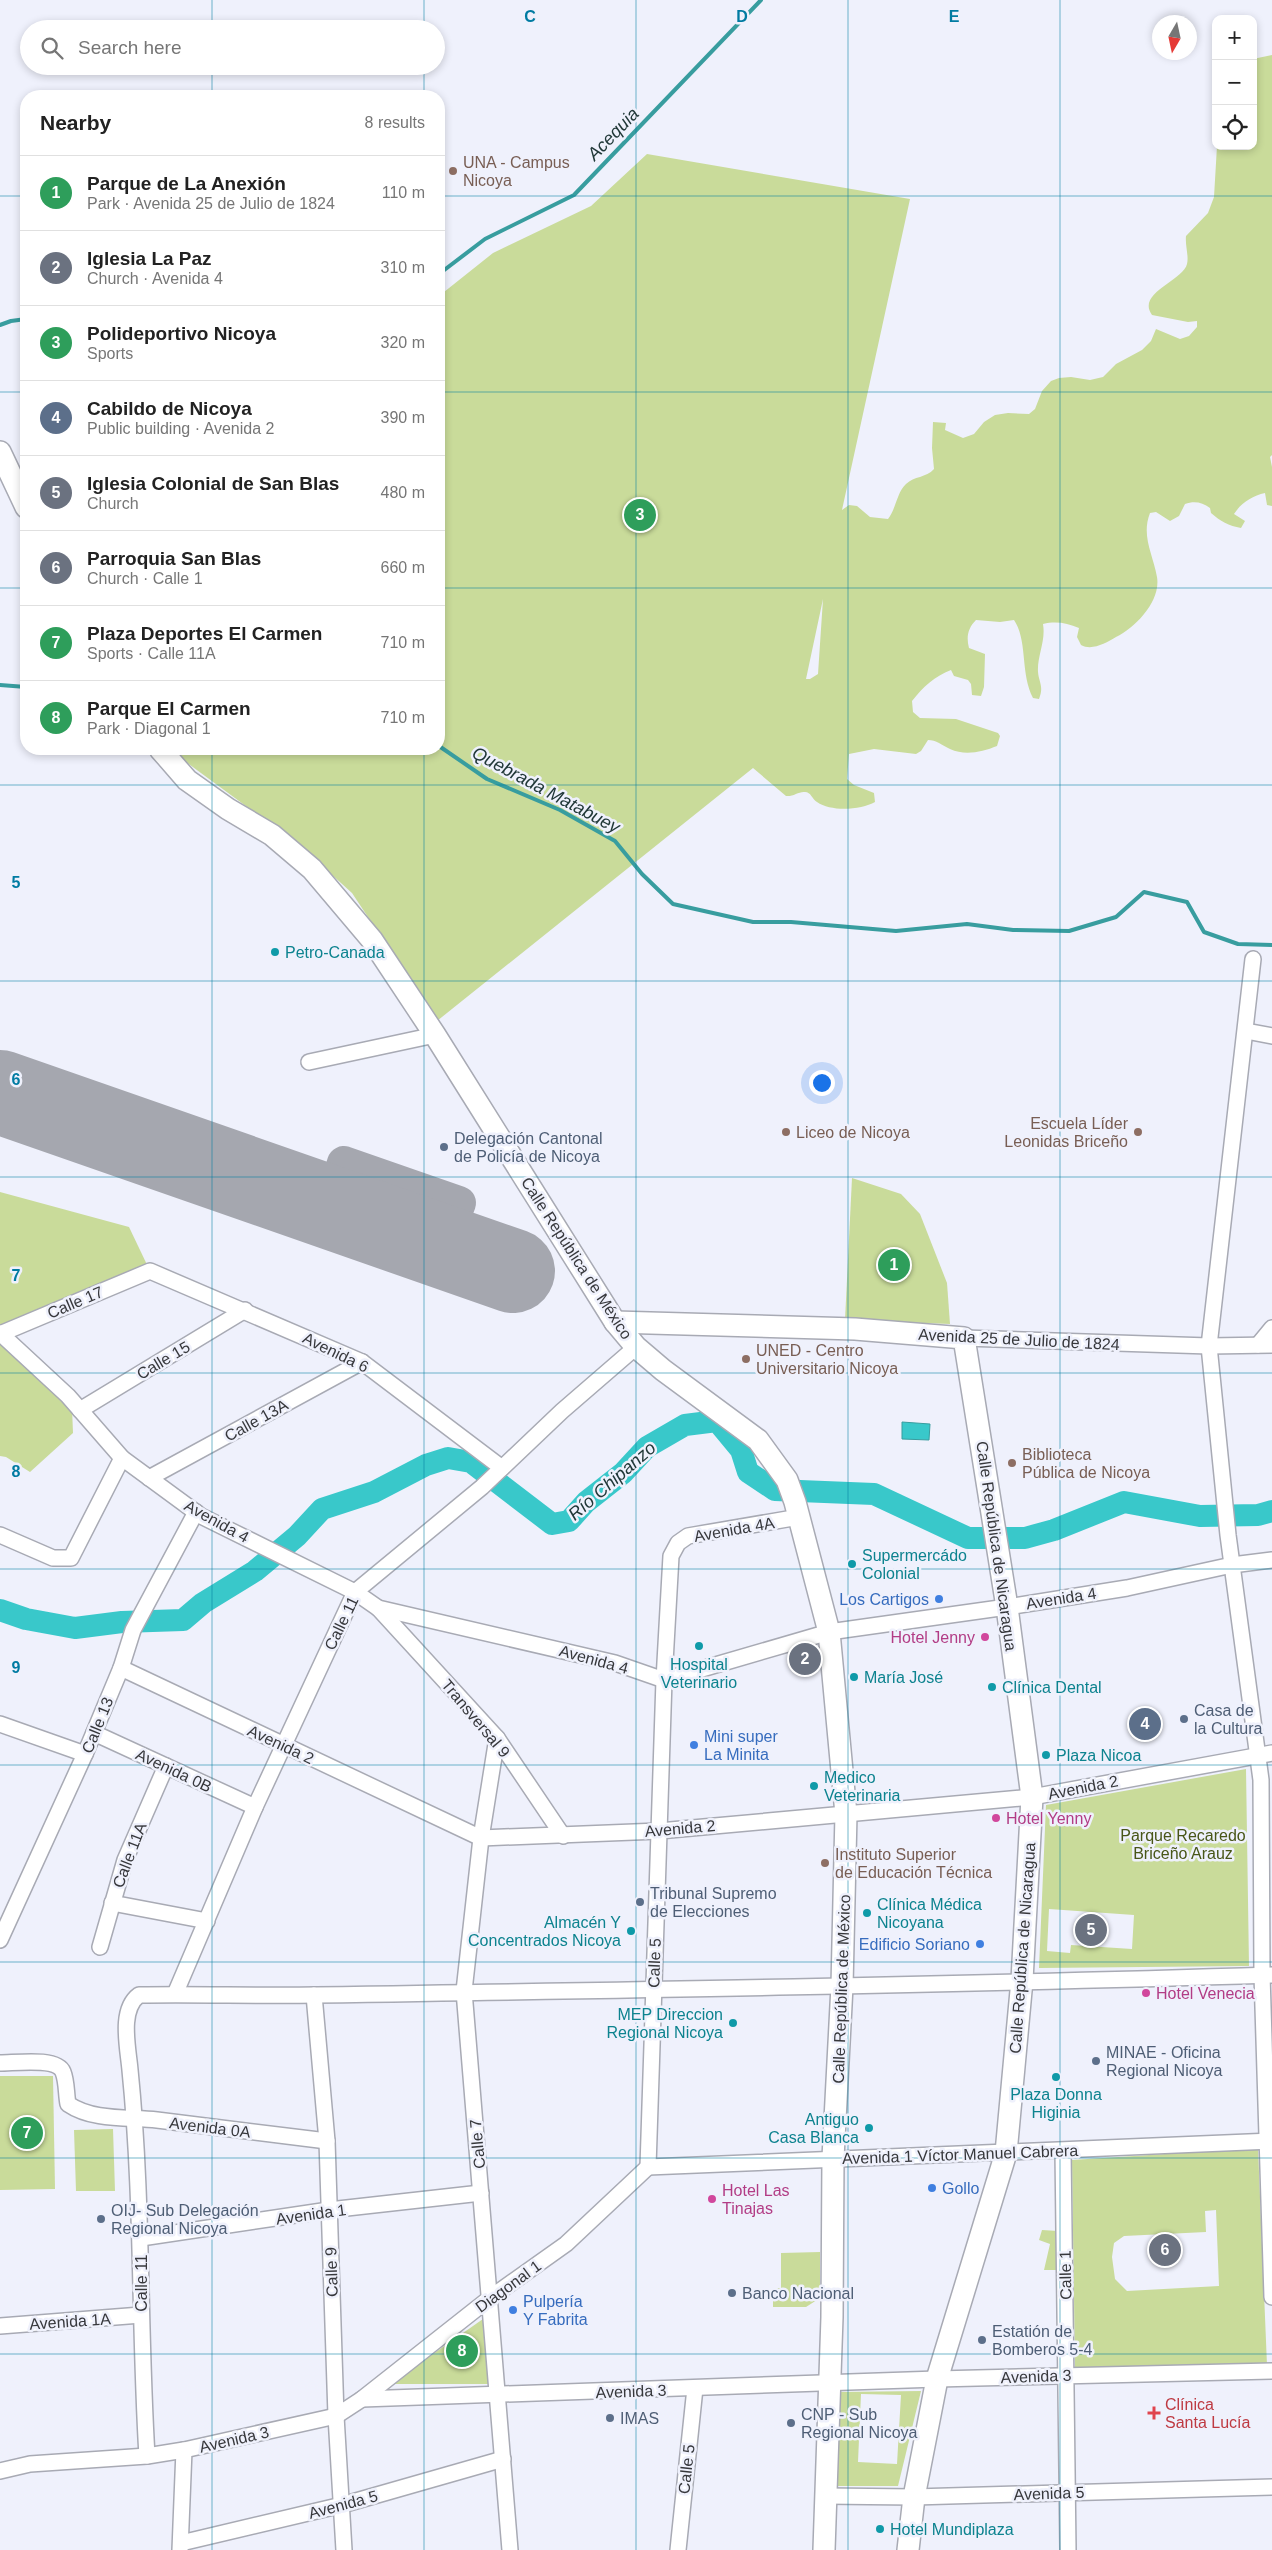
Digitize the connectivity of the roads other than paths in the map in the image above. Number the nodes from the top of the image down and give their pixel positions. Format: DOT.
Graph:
graph roads {
  1 [pos="0,452"];
  2 [pos="20,495"];
  3 [pos="165,755"];
  4 [pos="1253,959"];
  5 [pos="1246,1031"];
  6 [pos="435,1035"];
  7 [pos="1272,1036"];
  8 [pos="309,1062"];
  9 [pos="150,1271"];
  10 [pos="245,1310"];
  11 [pos="615,1322"];
  12 [pos="1272,1328"];
  13 [pos="0,1333"];
  14 [pos="964,1338"];
  15 [pos="1265,1345"];
  16 [pos="1209,1346"];
  17 [pos="636,1347"];
  18 [pos="362,1362"];
  19 [pos="80,1410"];
  20 [pos="122,1458"];
  21 [pos="500,1470"];
  22 [pos="149,1478"];
  23 [pos="797,1509"];
  24 [pos="196,1512"];
  25 [pos="0,1535"];
  26 [pos="1272,1560"];
  27 [pos="1232,1565"];
  28 [pos="668,1579"];
  29 [pos="355,1592"];
  30 [pos="378,1608"];
  31 [pos="1007,1608"];
  32 [pos="829,1632"];
  33 [pos="121,1668"];
  34 [pos="664,1680"];
  35 [pos="0,1724"];
  36 [pos="94,1733"];
  37 [pos="496,1738"];
  38 [pos="283,1744"];
  39 [pos="86,1754"];
  40 [pos="1265,1754"];
  41 [pos="166,1766"];
  42 [pos="1032,1797"];
  43 [pos="255,1807"];
  44 [pos="846,1814"];
  45 [pos="659,1831"];
  46 [pos="563,1836"];
  47 [pos="481,1838"];
  48 [pos="112,1902"];
  49 [pos="207,1921"];
  50 [pos="0,1940"];
  51 [pos="100,1947"];
  52 [pos="1267,1975"];
  53 [pos="1022,1980"];
  54 [pos="842,1986"];
  55 [pos="654,1988"];
  56 [pos="464,1991"];
  57 [pos="175,1994"];
  58 [pos="314,1995"];
  59 [pos="0,2063"];
  60 [pos="135,2118"];
  61 [pos="327,2141"];
  62 [pos="1270,2142"];
  63 [pos="1063,2151"];
  64 [pos="1006,2153"];
  65 [pos="833,2158"];
  66 [pos="648,2167"];
  67 [pos="481,2193"];
  68 [pos="329,2210"];
  69 [pos="141,2238"];
  70 [pos="1271,2263"];
  71 [pos="1272,2297"];
  72 [pos="490,2298"];
  73 [pos="141,2315"];
  74 [pos="0,2326"];
  75 [pos="1272,2371"];
  76 [pos="1066,2376"];
  77 [pos="937,2379"];
  78 [pos="830,2384"];
  79 [pos="695,2388"];
  80 [pos="498,2396"];
  81 [pos="362,2399"];
  82 [pos="336,2416"];
  83 [pos="184,2450"];
  84 [pos="147,2456"];
  85 [pos="503,2458"];
  86 [pos="0,2471"];
  87 [pos="1272,2487"];
  88 [pos="1066,2493"];
  89 [pos="825,2496"];
  90 [pos="914,2498"];
  91 [pos="342,2505"];
  92 [pos="181,2547"];
  93 [pos="344,2550"];
  94 [pos="510,2550"];
  95 [pos="678,2550"];
  96 [pos="824,2550"];
  97 [pos="908,2550"];
  98 [pos="1068,2550"];
  1 -- 2 [label="main road"];
  3 -- 6 [label="main road, Calle República de México"];
  4 -- 5 [label="street"];
  5 -- 7 [label="street"];
  5 -- 16 [label="street"];
  6 -- 8 [label="street"];
  6 -- 11 [label="main road, Calle República de México"];
  9 -- 10 [label="street, Avenida 6"];
  9 -- 13 [label="street, Calle 17"];
  10 -- 18 [label="street, Avenida 6"];
  10 -- 19 [label="street, Calle 15"];
  11 -- 14 [label="main road, Avenida 25 de Julio de 1824"];
  11 -- 17 [label="main road, Calle República de México"];
  12 -- 15 [label="street"];
  13 -- 19 [label="street, Avenida 4"];
  14 -- 16 [label="street, Avenida 25 de Julio de 1824"];
  14 -- 31 [label="main road, Calle República de Nicaragua"];
  15 -- 16 [label="street, Avenida 25 de Julio de 1824"];
  16 -- 27 [label="street"];
  17 -- 21 [label="street, Calle 11"];
  17 -- 23 [label="main road, Calle República de México"];
  18 -- 21 [label="street, Avenida 6"];
  18 -- 22 [label="street, Calle 13A"];
  19 -- 20 [label="street, Avenida 4"];
  20 -- 22 [label="street, Avenida 4"];
  20 -- 25 [label="street"];
  21 -- 29 [label="street, Calle 11"];
  22 -- 24 [label="street, Avenida 4"];
  23 -- 28 [label="street, Avenida 4A"];
  23 -- 32 [label="main road, Calle República de México"];
  24 -- 29 [label="street, Avenida 4"];
  24 -- 33 [label="street, Calle 13"];
  26 -- 27 [label="street, Avenida 4"];
  27 -- 31 [label="street, Avenida 4"];
  27 -- 40 [label="street"];
  28 -- 34 [label="street, Calle 5"];
  29 -- 30 [label="street, Avenida 4"];
  29 -- 38 [label="street, Calle 11"];
  30 -- 34 [label="street, Avenida 4"];
  30 -- 37 [label="street, Transversal 9"];
  31 -- 32 [label="street, Avenida 4"];
  31 -- 42 [label="main road, Calle República de Nicaragua"];
  32 -- 34 [label="street, Avenida 4"];
  32 -- 44 [label="main road, Calle República de México"];
  33 -- 36 [label="street, Calle 13"];
  33 -- 38 [label="street, Avenida 2"];
  34 -- 45 [label="street, Calle 5"];
  35 -- 39 [label="street"];
  36 -- 39 [label="street, Calle 13"];
  36 -- 41 [label="street, Avenida 0B"];
  37 -- 46 [label="street, Transversal 9"];
  37 -- 47 [label="street, Calle 7"];
  38 -- 43 [label="street, Calle 11"];
  38 -- 47 [label="street, Avenida 2"];
  39 -- 50 [label="street, Calle 13"];
  40 -- 42 [label="street, Avenida 2"];
  40 -- 52 [label="street"];
  41 -- 43 [label="street, Avenida 0B"];
  41 -- 48 [label="street, Calle 11A"];
  42 -- 44 [label="street, Avenida 2"];
  42 -- 53 [label="main road, Calle República de Nicaragua"];
  43 -- 49 [label="street, Calle 11"];
  44 -- 45 [label="street, Avenida 2"];
  44 -- 54 [label="main road, Calle República de México"];
  45 -- 46 [label="street, Avenida 2"];
  45 -- 55 [label="street, Calle 5"];
  46 -- 47 [label="street, Avenida 2"];
  47 -- 56 [label="street, Calle 7"];
  48 -- 49 [label="street"];
  48 -- 51 [label="street, Calle 11A"];
  49 -- 57 [label="street, Calle 11"];
  52 -- 53 [label="street"];
  52 -- 62 [label="street"];
  53 -- 54 [label="street"];
  53 -- 64 [label="main road, Calle República de Nicaragua"];
  54 -- 55 [label="street"];
  54 -- 65 [label="main road, Calle República de México"];
  55 -- 56 [label="street"];
  55 -- 66 [label="street, Calle 5"];
  56 -- 58 [label="street"];
  56 -- 67 [label="street, Calle 7"];
  57 -- 58 [label="street"];
  57 -- 60 [label="street, Calle 11"];
  58 -- 61 [label="street, Calle 9"];
  59 -- 60 [label="street, Avenida 0A"];
  60 -- 61 [label="street, Avenida 0A"];
  60 -- 69 [label="street, Calle 11"];
  61 -- 68 [label="street, Calle 9"];
  62 -- 63 [label="street, Avenida 1 Víctor Manuel Cabrera"];
  62 -- 70 [label="street"];
  63 -- 64 [label="street, Avenida 1 Víctor Manuel Cabrera"];
  63 -- 76 [label="street, Calle 1"];
  64 -- 65 [label="street, Avenida 1 Víctor Manuel Cabrera"];
  64 -- 77 [label="main road, Calle República de Nicaragua"];
  65 -- 66 [label="street, Avenida 1 Víctor Manuel Cabrera"];
  65 -- 78 [label="main road, Calle República de México"];
  66 -- 72 [label="street, Diagonal 1"];
  67 -- 68 [label="street, Avenida 1"];
  67 -- 72 [label="street, Calle 7"];
  68 -- 69 [label="street, Avenida 1"];
  68 -- 82 [label="street, Calle 9"];
  69 -- 73 [label="street, Calle 11"];
  70 -- 71 [label="street"];
  72 -- 80 [label="street, Calle 7"];
  72 -- 81 [label="street, Diagonal 1"];
  73 -- 74 [label="street, Avenida 1A"];
  73 -- 84 [label="street, Calle 11"];
  75 -- 76 [label="street, Avenida 3"];
  76 -- 77 [label="street, Avenida 3"];
  76 -- 88 [label="street, Calle 1"];
  77 -- 78 [label="street, Avenida 3"];
  77 -- 90 [label="main road, Calle República de Nicaragua"];
  78 -- 79 [label="street, Avenida 3"];
  78 -- 89 [label="main road, Calle República de México"];
  79 -- 80 [label="street, Avenida 3"];
  79 -- 95 [label="street, Calle 5"];
  80 -- 81 [label="street, Avenida 3"];
  80 -- 85 [label="street, Calle 7"];
  81 -- 82 [label="street, Avenida 3"];
  82 -- 83 [label="street, Avenida 3"];
  82 -- 91 [label="street, Calle 9"];
  83 -- 84 [label="street, Avenida 3"];
  83 -- 92 [label="street"];
  84 -- 86 [label="street, Avenida 3"];
  85 -- 91 [label="street, Avenida 5"];
  85 -- 94 [label="street, Calle 7"];
  87 -- 88 [label="street, Avenida 5"];
  88 -- 90 [label="street, Avenida 5"];
  88 -- 98 [label="street, Calle 1"];
  89 -- 90 [label="street, Avenida 5"];
  89 -- 96 [label="main road, Calle República de México"];
  90 -- 97 [label="main road, Calle República de Nicaragua"];
  91 -- 92 [label="street, Avenida 5"];
  91 -- 93 [label="street, Calle 9"];
}
